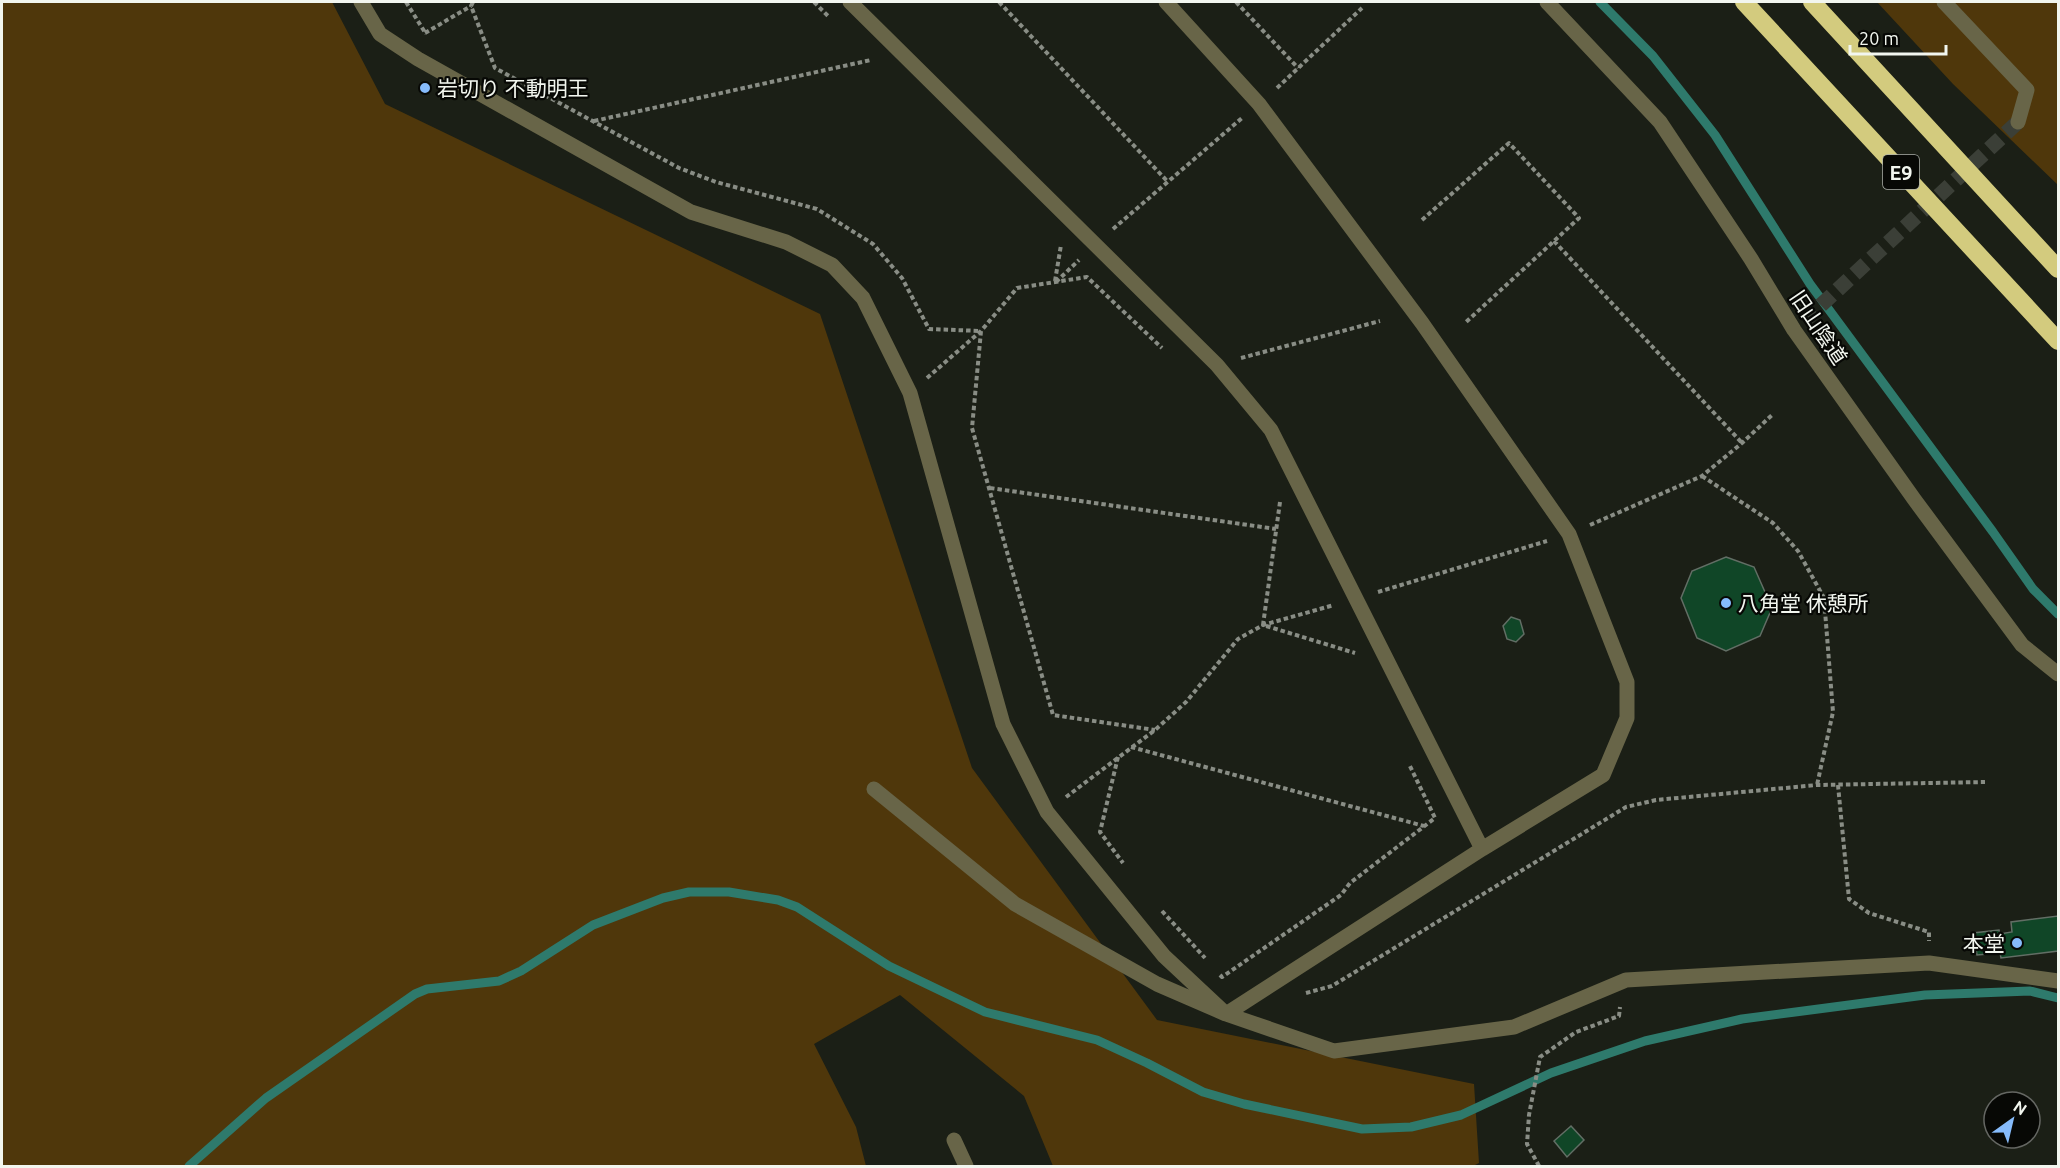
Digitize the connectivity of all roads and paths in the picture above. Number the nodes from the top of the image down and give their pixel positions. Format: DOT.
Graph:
graph roads {
  1 [pos="361,2"];
  2 [pos="850,2"];
  3 [pos="999,2"];
  4 [pos="1166,2"];
  5 [pos="1236,2"];
  6 [pos="1547,2"];
  7 [pos="1744,2"];
  8 [pos="1812,2"];
  9 [pos="1944,2"];
  10 [pos="472,4"];
  11 [pos="1362,8"];
  12 [pos="425,33"];
  13 [pos="872,60"];
  14 [pos="1298,68"];
  15 [pos="1259,104"];
  16 [pos="594,122"];
  17 [pos="2018,122"];
  18 [pos="1168,182"];
  19 [pos="1422,220"];
  20 [pos="1554,240"];
  21 [pos="1095,245"];
  22 [pos="2058,269"];
  23 [pos="1055,282"];
  24 [pos="1380,321"];
  25 [pos="1465,323"];
  26 [pos="981,331"];
  27 [pos="2058,341"];
  28 [pos="1165,351"];
  29 [pos="1217,365"];
  30 [pos="910,393"];
  31 [pos="1772,415"];
  32 [pos="1742,444"];
  33 [pos="1702,476"];
  34 [pos="990,489"];
  35 [pos="1280,497"];
  36 [pos="1276,529"];
  37 [pos="1569,534"];
  38 [pos="1356,598"];
  39 [pos="1263,625"];
  40 [pos="1357,653"];
  41 [pos="2058,674"];
  42 [pos="1155,730"];
  43 [pos="1130,747"];
  44 [pos="1118,756"];
  45 [pos="1406,756"];
  46 [pos="1985,782"];
  47 [pos="1817,785"];
  48 [pos="1838,785"];
  49 [pos="874,789"];
  50 [pos="1047,812"];
  51 [pos="1424,826"];
  52 [pos="1482,849"];
  53 [pos="1125,866"];
  54 [pos="1160,909"];
  55 [pos="1207,960"];
  56 [pos="1929,963"];
  57 [pos="1214,968"];
  58 [pos="1626,980"];
  59 [pos="2058,981"];
  60 [pos="1300,994"];
  61 [pos="1226,1014"];
  62 [pos="954,1140"];
  63 [pos="966,1167"];
  64 [pos="1539,1167"];
  1 -- 30 [label="street"];
  2 -- 21 [label="street"];
  3 -- 18 [label="path"];
  4 -- 15 [label="street"];
  5 -- 14 [label="path"];
  6 -- 41 [label="street, 旧山陰道"];
  7 -- 27 [label="highway, E9"];
  8 -- 22 [label="highway, E9"];
  9 -- 17 [label="street"];
  10 -- 12 [label="path"];
  10 -- 16 [label="path"];
  11 -- 14 [label="path"];
  13 -- 16 [label="path"];
  14 -- 15 [label="path"];
  15 -- 18 [label="path"];
  15 -- 37 [label="street"];
  16 -- 26 [label="path"];
  18 -- 21 [label="path"];
  19 -- 20 [label="path"];
  20 -- 25 [label="path"];
  20 -- 32 [label="path"];
  21 -- 23 [label="path"];
  21 -- 29 [label="street"];
  23 -- 26 [label="path"];
  23 -- 28 [label="path"];
  24 -- 29 [label="path"];
  26 -- 30 [label="path"];
  26 -- 34 [label="path"];
  29 -- 38 [label="street"];
  30 -- 50 [label="street"];
  31 -- 32 [label="path"];
  32 -- 33 [label="path"];
  33 -- 37 [label="path"];
  33 -- 47 [label="path"];
  34 -- 36 [label="path"];
  34 -- 42 [label="path"];
  35 -- 36 [label="path"];
  36 -- 39 [label="path"];
  37 -- 38 [label="path"];
  37 -- 52 [label="street"];
  38 -- 39 [label="path"];
  38 -- 52 [label="street"];
  39 -- 40 [label="path"];
  39 -- 42 [label="path"];
  42 -- 43 [label="path"];
  43 -- 44 [label="path"];
  43 -- 51 [label="path"];
  44 -- 50 [label="path"];
  44 -- 53 [label="path"];
  45 -- 51 [label="path"];
  46 -- 48 [label="path"];
  47 -- 48 [label="path"];
  47 -- 60 [label="path"];
  48 -- 56 [label="path"];
  49 -- 61 [label="street"];
  50 -- 61 [label="street"];
  51 -- 57 [label="path"];
  52 -- 61 [label="street"];
  54 -- 55 [label="path"];
  56 -- 58 [label="street"];
  56 -- 59 [label="street"];
  58 -- 61 [label="street"];
  58 -- 64 [label="path"];
  62 -- 63 [label="street"];
}
